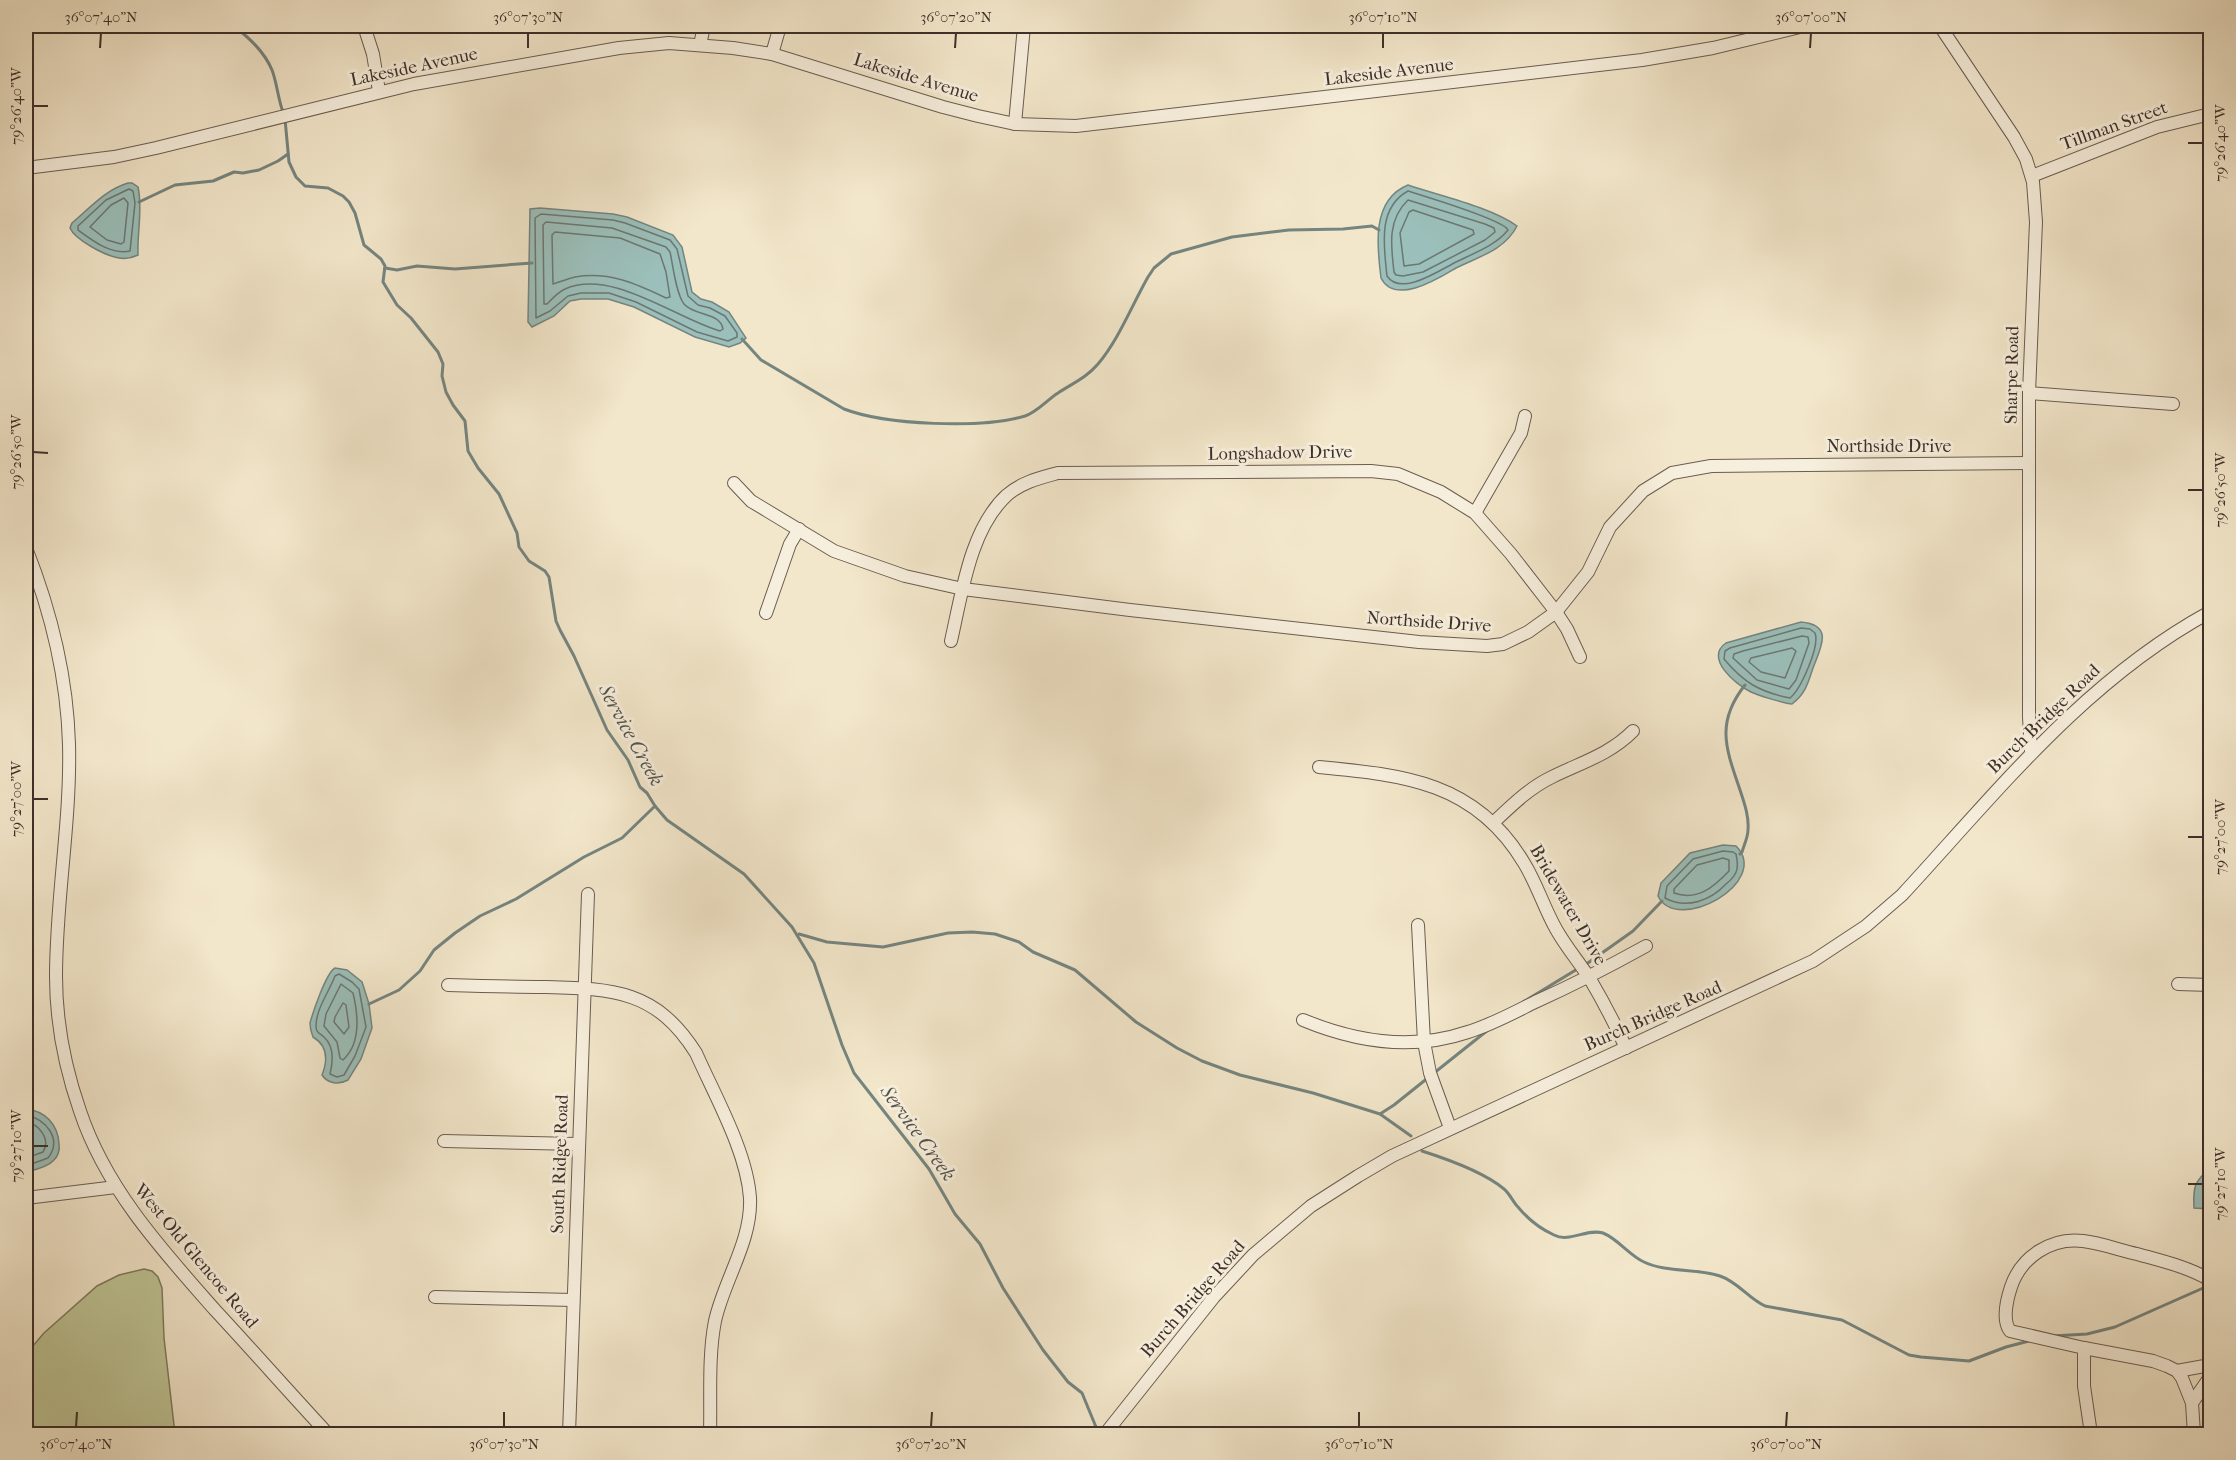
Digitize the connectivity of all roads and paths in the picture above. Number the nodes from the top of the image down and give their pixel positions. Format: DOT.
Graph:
graph roads {
  1 [pos="364,26"];
  2 [pos="704,26"];
  3 [pos="780,26"];
  4 [pos="1023,26"];
  5 [pos="1804,26"];
  6 [pos="1940,26"];
  7 [pos="700,45"];
  8 [pos="772,54"];
  9 [pos="379,91"];
  10 [pos="2211,114"];
  11 [pos="1015,124"];
  12 [pos="26,168"];
  13 [pos="2031,176"];
  14 [pos="2029,393"];
  15 [pos="2173,404"];
  16 [pos="1525,416"];
  17 [pos="2029,463"];
  18 [pos="734,483"];
  19 [pos="1475,513"];
  20 [pos="799,529"];
  21 [pos="26,548"];
  22 [pos="963,589"];
  23 [pos="1556,612"];
  24 [pos="2211,612"];
  25 [pos="766,613"];
  26 [pos="951,641"];
  27 [pos="1580,657"];
  28 [pos="1633,731"];
  29 [pos="2031,752"];
  30 [pos="1318,767"];
  31 [pos="1493,823"];
  32 [pos="588,894"];
  33 [pos="1418,925"];
  34 [pos="1646,946"];
  35 [pos="1589,977"];
  36 [pos="2178,984"];
  37 [pos="448,985"];
  38 [pos="2211,985"];
  39 [pos="585,988"];
  40 [pos="1303,1020"];
  41 [pos="1424,1042"];
  42 [pos="1626,1048"];
  43 [pos="1450,1128"];
  44 [pos="444,1141"];
  45 [pos="578,1144"];
  46 [pos="116,1187"];
  47 [pos="26,1198"];
  48 [pos="2211,1280"];
  49 [pos="435,1297"];
  50 [pos="573,1300"];
  51 [pos="2084,1348"];
  52 [pos="2211,1365"];
  53 [pos="2177,1371"];
  54 [pos="2211,1377"];
  55 [pos="2192,1403"];
  56 [pos="328,1434"];
  57 [pos="569,1434"];
  58 [pos="710,1434"];
  59 [pos="1105,1434"];
  60 [pos="2091,1434"];
  61 [pos="2194,1434"];
  1 -- 9 [label="street"];
  2 -- 7 [label="street"];
  3 -- 8 [label="street"];
  4 -- 11 [label="street"];
  5 -- 11 [label="street, Lakeside Avenue"];
  6 -- 13 [label="street, Sharpe Road"];
  7 -- 8 [label="street, Lakeside Avenue"];
  7 -- 9 [label="street, Lakeside Avenue"];
  8 -- 11 [label="street, Lakeside Avenue"];
  9 -- 12 [label="street, Lakeside Avenue"];
  10 -- 13 [label="street, Tillman Street"];
  13 -- 14 [label="street, Sharpe Road"];
  14 -- 15 [label="street"];
  14 -- 17 [label="street, Sharpe Road"];
  16 -- 19 [label="street"];
  17 -- 23 [label="street, Northside Drive"];
  17 -- 29 [label="street, Sharpe Road"];
  18 -- 20 [label="street, Northside Drive"];
  19 -- 22 [label="street, Longshadow Drive"];
  19 -- 23 [label="street, Longshadow Drive"];
  20 -- 22 [label="street, Northside Drive"];
  20 -- 25 [label="street"];
  21 -- 46 [label="street, West Old Glencoe Road"];
  22 -- 23 [label="street, Northside Drive"];
  22 -- 26 [label="street, Longshadow Drive"];
  23 -- 27 [label="street, Longshadow Drive"];
  24 -- 29 [label="street, Burch Bridge Road"];
  28 -- 31 [label="street"];
  29 -- 42 [label="street, Burch Bridge Road"];
  30 -- 31 [label="street, Bridewater Drive"];
  31 -- 35 [label="street, Bridewater Drive"];
  32 -- 39 [label="street, South Ridge Road"];
  33 -- 41 [label="street"];
  34 -- 35 [label="street"];
  35 -- 41 [label="street"];
  35 -- 42 [label="street, Bridewater Drive"];
  36 -- 38 [label="street"];
  37 -- 39 [label="street"];
  39 -- 45 [label="street, South Ridge Road"];
  39 -- 58 [label="street"];
  40 -- 41 [label="street"];
  41 -- 43 [label="street"];
  42 -- 43 [label="street, Burch Bridge Road"];
  43 -- 59 [label="street, Burch Bridge Road"];
  44 -- 45 [label="street"];
  45 -- 50 [label="street, South Ridge Road"];
  46 -- 47 [label="street"];
  46 -- 56 [label="street, West Old Glencoe Road"];
  48 -- 51 [label="street"];
  49 -- 50 [label="street"];
  50 -- 57 [label="street, South Ridge Road"];
  51 -- 53 [label="street"];
  51 -- 60 [label="street"];
  52 -- 53 [label="street"];
  53 -- 55 [label="street"];
  54 -- 55 [label="street"];
  55 -- 61 [label="street"];
}
